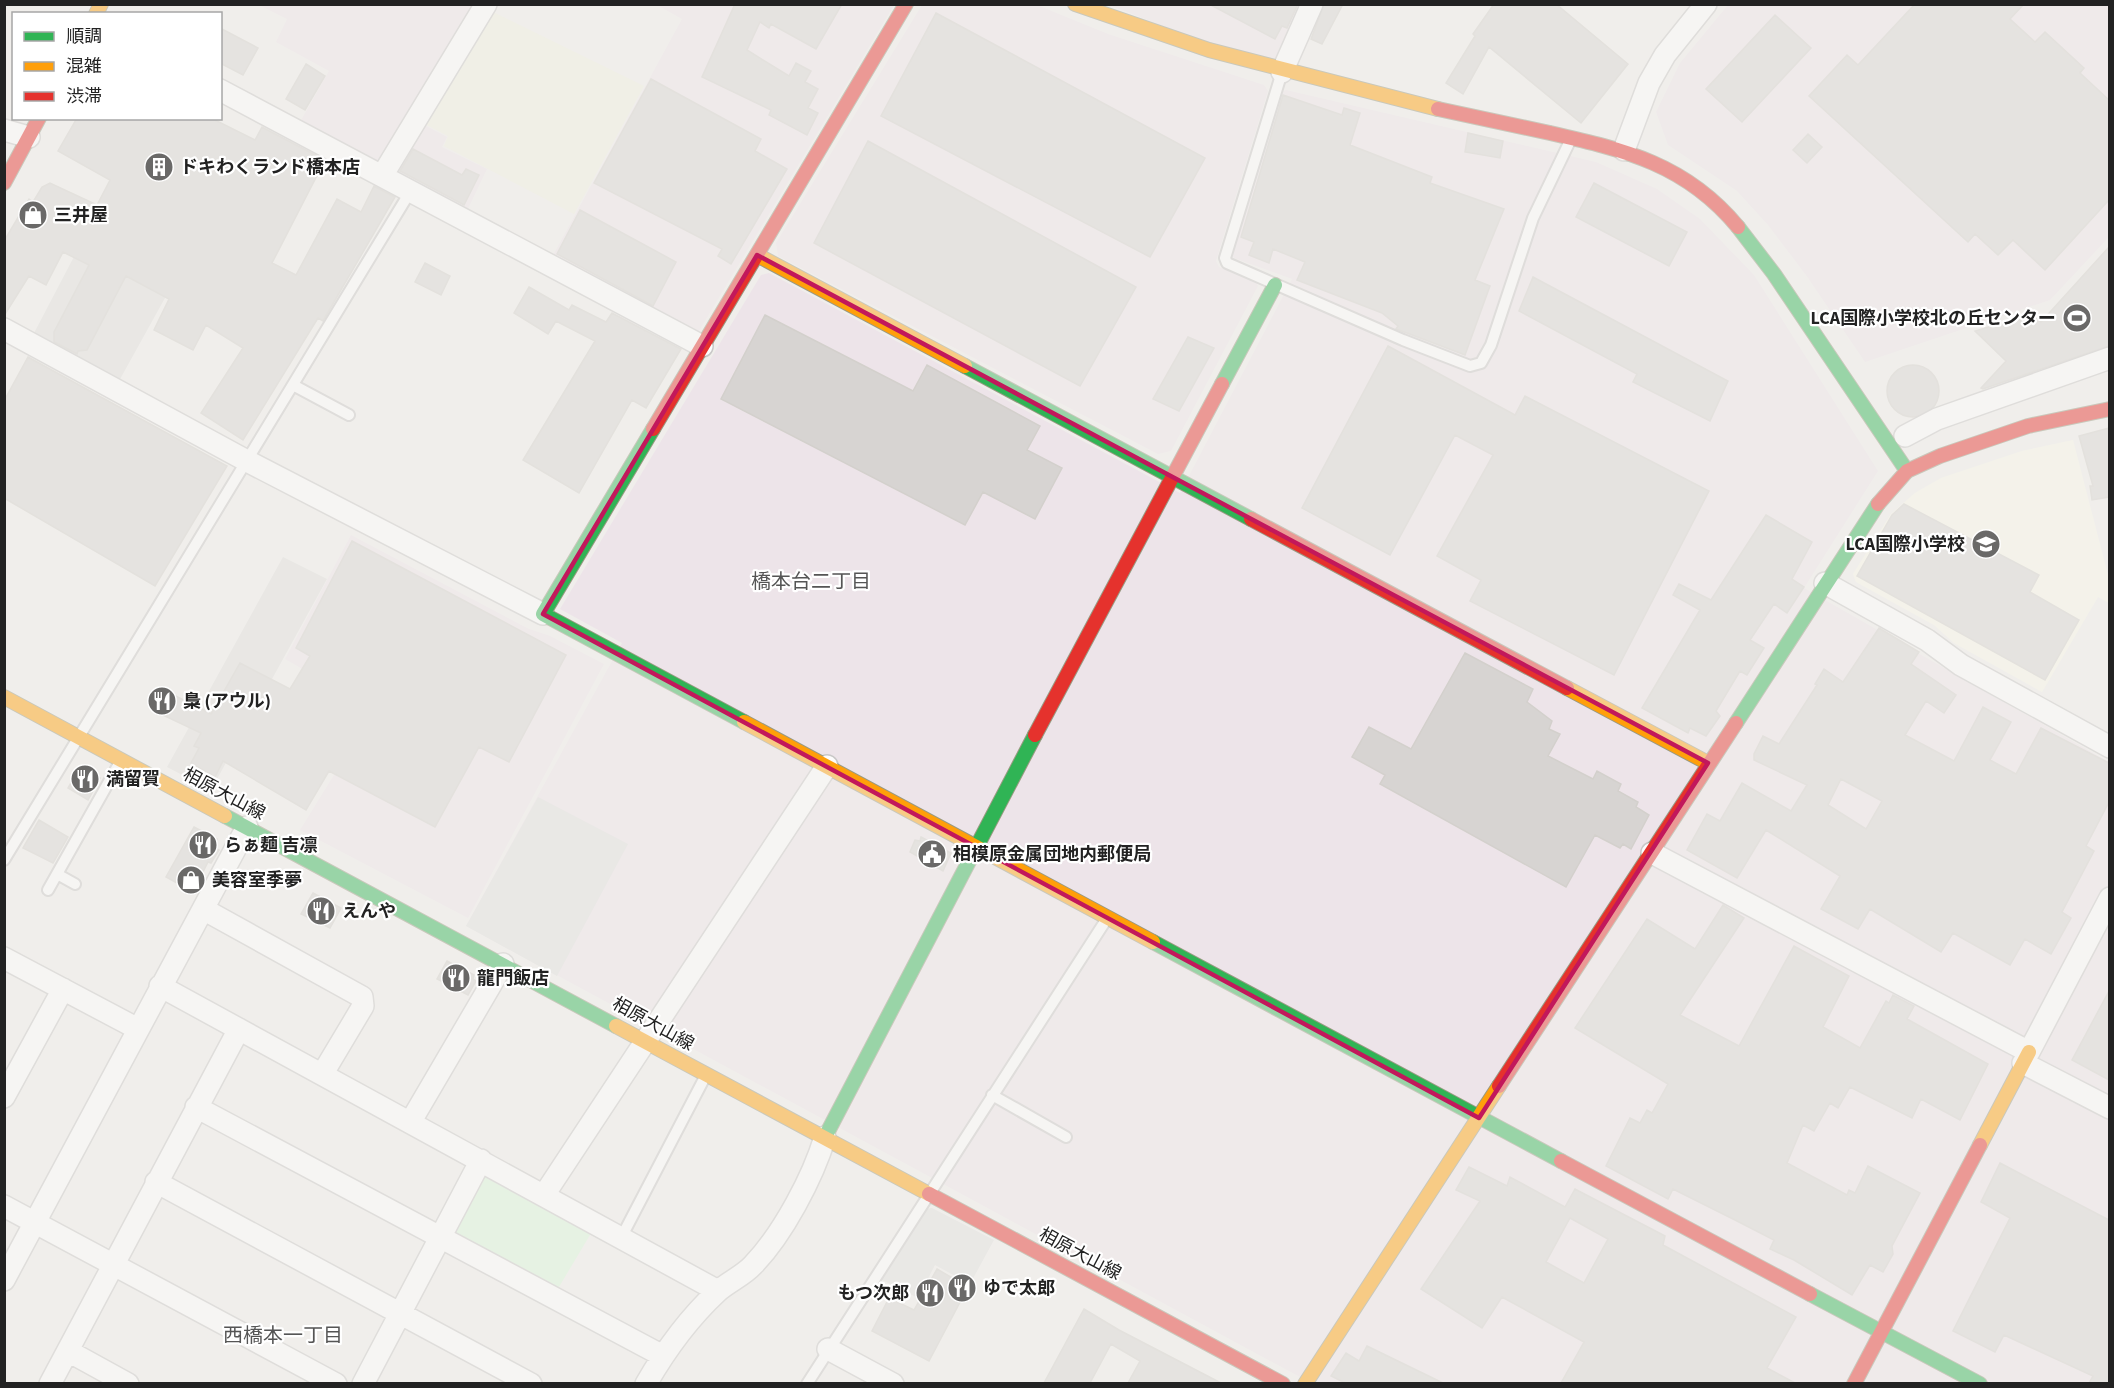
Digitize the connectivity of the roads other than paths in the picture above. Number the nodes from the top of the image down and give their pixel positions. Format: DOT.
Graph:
graph roads {
  1 [pos="486,4"];
  2 [pos="906,4"];
  3 [pos="1075,4"];
  4 [pos="1312,4"];
  5 [pos="1706,4"];
  6 [pos="1282,72"];
  7 [pos="222,91"];
  8 [pos="38,120"];
  9 [pos="4,130"];
  10 [pos="29,137"];
  11 [pos="1571,138"];
  12 [pos="1624,150"];
  13 [pos="382,176"];
  14 [pos="4,183"];
  15 [pos="410,192"];
  16 [pos="757,255"];
  17 [pos="1275,285"];
  18 [pos="4,329"];
  19 [pos="702,346"];
  20 [pos="2109,358"];
  21 [pos="293,385"];
  22 [pos="2109,409"];
  23 [pos="349,415"];
  24 [pos="1905,436"];
  25 [pos="247,461"];
  26 [pos="1907,471"];
  27 [pos="1173,475"];
  28 [pos="1825,583"];
  29 [pos="543,614"];
  30 [pos="4,697"];
  31 [pos="78,736"];
  32 [pos="2109,747"];
  33 [pos="122,760"];
  34 [pos="1708,763"];
  35 [pos="827,766"];
  36 [pos="247,826"];
  37 [pos="976,846"];
  38 [pos="1652,853"];
  39 [pos="5,858"];
  40 [pos="57,874"];
  41 [pos="75,884"];
  42 [pos="48,890"];
  43 [pos="2109,898"];
  44 [pos="202,909"];
  45 [pos="1108,917"];
  46 [pos="4,958"];
  47 [pos="503,964"];
  48 [pos="160,986"];
  49 [pos="63,989"];
  50 [pos="138,1029"];
  51 [pos="239,1029"];
  52 [pos="646,1040"];
  53 [pos="2026,1057"];
  54 [pos="323,1073"];
  55 [pos="707,1074"];
  56 [pos="992,1095"];
  57 [pos="4,1096"];
  58 [pos="196,1107"];
  59 [pos="2109,1108"];
  60 [pos="1479,1118"];
  61 [pos="411,1121"];
  62 [pos="825,1137"];
  63 [pos="1066,1137"];
  64 [pos="481,1160"];
  65 [pos="156,1182"];
  66 [pos="928,1193"];
  67 [pos="544,1195"];
  68 [pos="4,1206"];
  69 [pos="35,1223"];
  70 [pos="441,1237"];
  71 [pos="621,1238"];
  72 [pos="113,1265"];
  73 [pos="4,1280"];
  74 [pos="718,1291"];
  75 [pos="400,1314"];
  76 [pos="1882,1331"];
  77 [pos="828,1349"];
  78 [pos="68,1351"];
  79 [pos="663,1356"];
  80 [pos="50,1383"];
  81 [pos="128,1383"];
  82 [pos="336,1383"];
  83 [pos="363,1383"];
  84 [pos="531,1383"];
  85 [pos="646,1383"];
  86 [pos="807,1383"];
  87 [pos="893,1383"];
  88 [pos="1283,1383"];
  89 [pos="1305,1383"];
  90 [pos="1854,1383"];
  91 [pos="1980,1383"];
  1 -- 13 [label="street"];
  2 -- 16 [label="street"];
  3 -- 6 [label="street"];
  4 -- 6 [label="street"];
  5 -- 12 [label="street"];
  6 -- 11 [label="street"];
  6 -- 17 [label="lane"];
  7 -- 13 [label="street"];
  8 -- 10 [label="street"];
  9 -- 10 [label="street"];
  10 -- 14 [label="street"];
  11 -- 12 [label="street"];
  11 -- 17 [label="lane"];
  12 -- 26 [label="street"];
  13 -- 15 [label="street"];
  15 -- 19 [label="street"];
  15 -- 21 [label="lane"];
  16 -- 19 [label="street"];
  16 -- 27 [label="street"];
  17 -- 27 [label="street"];
  18 -- 25 [label="street"];
  19 -- 29 [label="street"];
  20 -- 24 [label="street"];
  21 -- 23 [label="lane"];
  21 -- 25 [label="lane"];
  22 -- 26 [label="street"];
  25 -- 29 [label="street"];
  25 -- 31 [label="lane"];
  26 -- 28 [label="street"];
  27 -- 34 [label="street"];
  27 -- 37 [label="street"];
  28 -- 32 [label="street"];
  28 -- 34 [label="street"];
  29 -- 35 [label="street"];
  30 -- 31 [label="street, 相原大山線"];
  31 -- 33 [label="street, 相原大山線"];
  31 -- 39 [label="lane"];
  33 -- 36 [label="street, 相原大山線"];
  33 -- 40 [label="lane"];
  34 -- 38 [label="street"];
  35 -- 37 [label="street"];
  35 -- 52 [label="street"];
  36 -- 44 [label="street"];
  36 -- 47 [label="street, 相原大山線"];
  37 -- 45 [label="street"];
  37 -- 62 [label="street"];
  38 -- 53 [label="street"];
  38 -- 60 [label="street"];
  40 -- 41 [label="lane"];
  40 -- 42 [label="lane"];
  43 -- 53 [label="street"];
  44 -- 48 [label="street"];
  44 -- 54 [label="street"];
  45 -- 56 [label="lane"];
  45 -- 60 [label="street"];
  46 -- 49 [label="street"];
  47 -- 52 [label="street, 相原大山線"];
  47 -- 61 [label="street"];
  48 -- 50 [label="street"];
  48 -- 51 [label="street"];
  49 -- 50 [label="street"];
  49 -- 57 [label="street"];
  50 -- 69 [label="street"];
  51 -- 54 [label="street"];
  51 -- 58 [label="street"];
  52 -- 55 [label="street, 相原大山線"];
  52 -- 67 [label="street"];
  53 -- 59 [label="street"];
  53 -- 76 [label="street"];
  54 -- 61 [label="street"];
  55 -- 62 [label="street, 相原大山線"];
  55 -- 71 [label="lane"];
  56 -- 63 [label="lane"];
  56 -- 66 [label="lane"];
  58 -- 65 [label="street"];
  58 -- 70 [label="street"];
  60 -- 76 [label="street"];
  60 -- 89 [label="street"];
  61 -- 64 [label="street"];
  62 -- 66 [label="street, 相原大山線"];
  62 -- 74 [label="street"];
  64 -- 67 [label="street"];
  64 -- 70 [label="street"];
  65 -- 72 [label="street"];
  65 -- 75 [label="street"];
  66 -- 77 [label="lane"];
  66 -- 88 [label="street, 相原大山線"];
  67 -- 71 [label="street"];
  68 -- 69 [label="street"];
  69 -- 72 [label="street"];
  69 -- 73 [label="street"];
  70 -- 75 [label="street"];
  70 -- 79 [label="street"];
  71 -- 74 [label="street"];
  72 -- 78 [label="street"];
  72 -- 82 [label="street"];
  74 -- 79 [label="street"];
  75 -- 83 [label="street"];
  75 -- 84 [label="street"];
  76 -- 90 [label="street"];
  76 -- 91 [label="street"];
  77 -- 86 [label="lane"];
  77 -- 87 [label="street"];
  78 -- 80 [label="street"];
  78 -- 81 [label="street"];
  79 -- 85 [label="street"];
}
